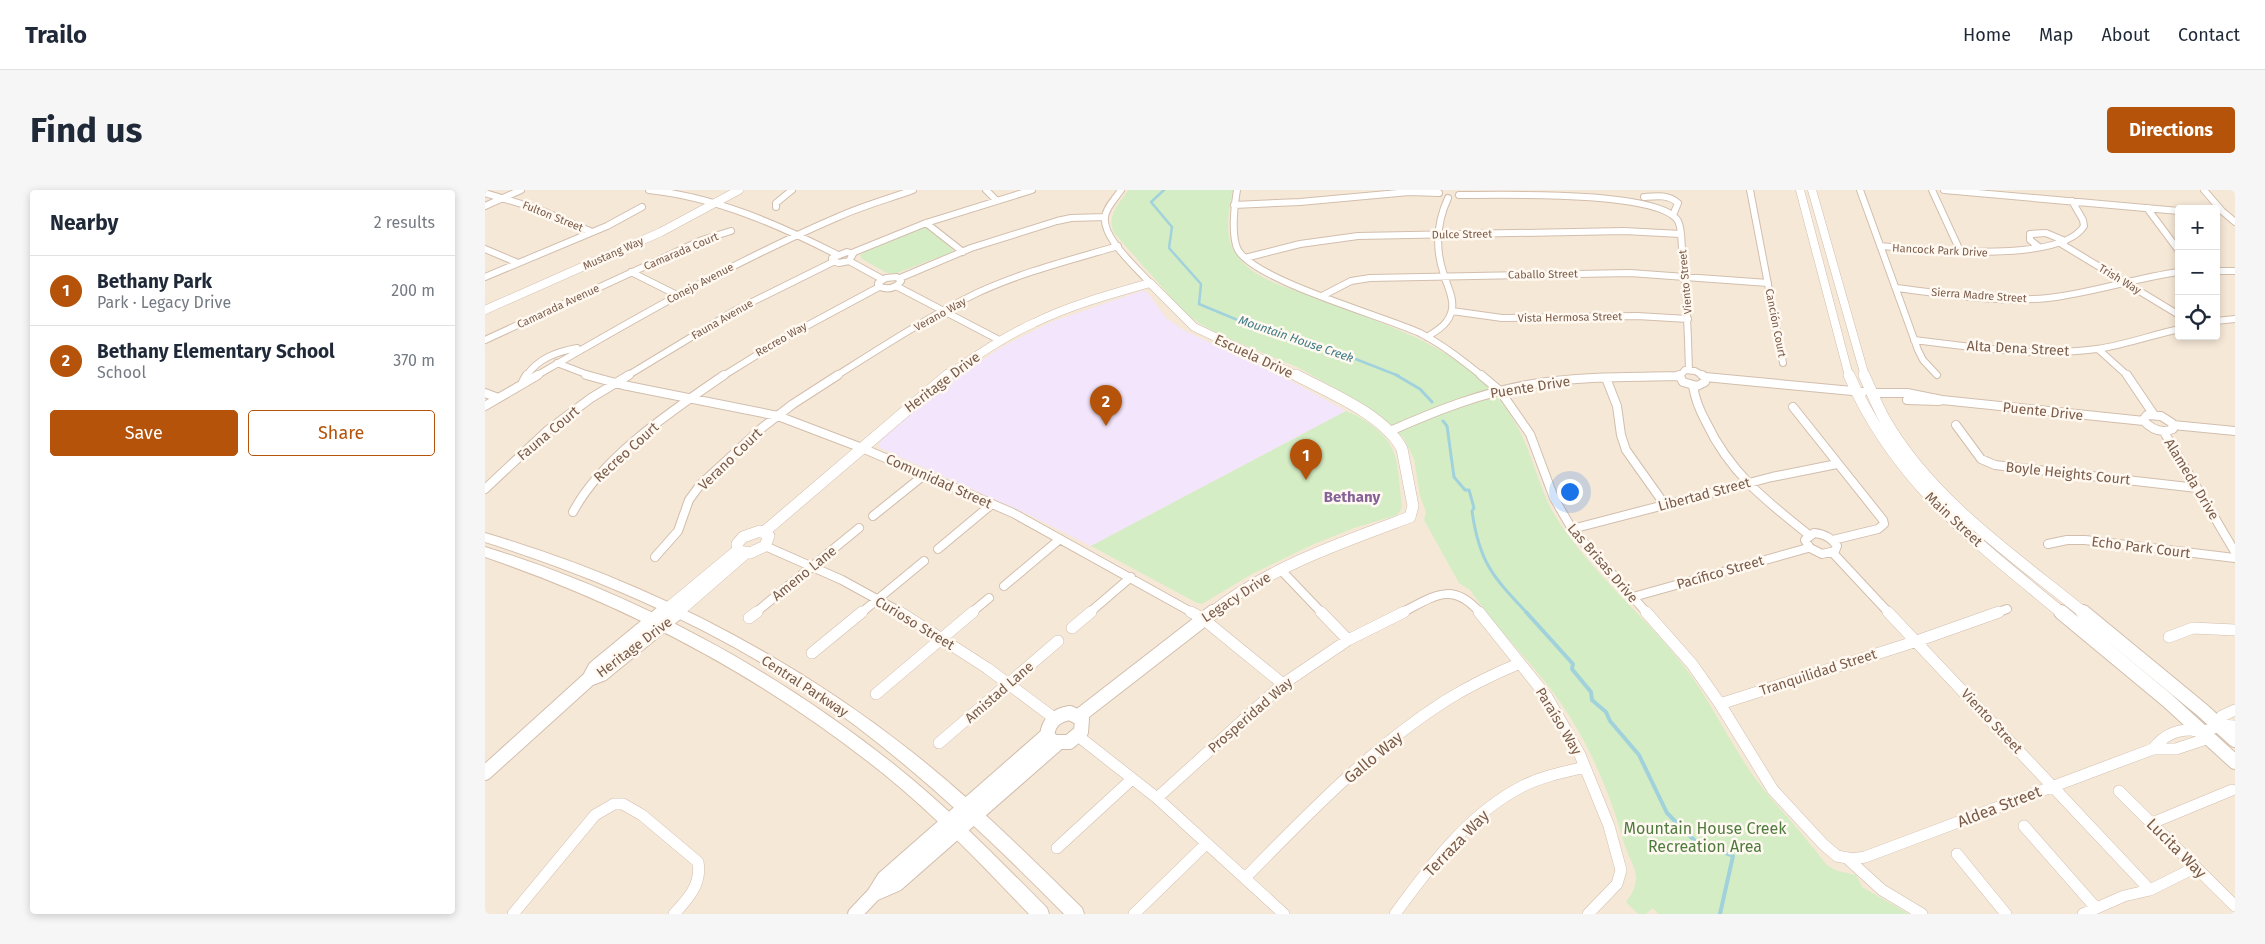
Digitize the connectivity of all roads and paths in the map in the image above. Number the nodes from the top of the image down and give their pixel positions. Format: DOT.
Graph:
graph roads {
  1 [pos="521,190"];
  2 [pos="727,190"];
  3 [pos="739,190"];
  4 [pos="792,190"];
  5 [pos="913,190"];
  6 [pos="986,190"];
  7 [pos="1032,190"];
  8 [pos="1121,190"];
  9 [pos="1237,190"];
  10 [pos="1312,190"];
  11 [pos="1750,190"];
  12 [pos="1800,190"];
  13 [pos="1812,190"];
  14 [pos="1860,190"];
  15 [pos="1932,190"];
  16 [pos="1944,190"];
  17 [pos="2204,190"];
  18 [pos="2212,190"];
  19 [pos="651,191"];
  20 [pos="1441,191"];
  21 [pos="1539,191"];
  22 [pos="1382,192"];
  23 [pos="1457,192"];
  24 [pos="485,193"];
  25 [pos="504,198"];
  26 [pos="1448,198"];
  27 [pos="1638,198"];
  28 [pos="996,200"];
  29 [pos="1310,201"];
  30 [pos="2072,201"];
  31 [pos="1659,204"];
  32 [pos="706,205"];
  33 [pos="1235,205"];
  34 [pos="485,206"];
  35 [pos="642,207"];
  36 [pos="776,207"];
  37 [pos="2147,208"];
  38 [pos="2175,211"];
  39 [pos="1673,214"];
  40 [pos="1105,218"];
  41 [pos="2234,220"];
  42 [pos="763,221"];
  43 [pos="926,223"];
  44 [pos="731,231"];
  45 [pos="592,232"];
  46 [pos="797,234"];
  47 [pos="1439,234"];
  48 [pos="1681,234"];
  49 [pos="2063,242"];
  50 [pos="1118,246"];
  51 [pos="1881,246"];
  52 [pos="2039,247"];
  53 [pos="485,249"];
  54 [pos="2178,250"];
  55 [pos="963,252"];
  56 [pos="1961,252"];
  57 [pos="852,253"];
  58 [pos="836,254"];
  59 [pos="1245,258"];
  60 [pos="849,261"];
  61 [pos="833,262"];
  62 [pos="518,263"];
  63 [pos="2220,271"];
  64 [pos="631,272"];
  65 [pos="2235,272"];
  66 [pos="2175,273"];
  67 [pos="1444,276"];
  68 [pos="1686,276"];
  69 [pos="485,277"];
  70 [pos="900,278"];
  71 [pos="882,279"];
  72 [pos="2125,282"];
  73 [pos="1150,283"];
  74 [pos="1768,283"];
  75 [pos="896,286"];
  76 [pos="879,287"];
  77 [pos="1896,288"];
  78 [pos="677,295"];
  79 [pos="1323,296"];
  80 [pos="485,303"];
  81 [pos="485,310"];
  82 [pos="946,311"];
  83 [pos="1452,311"];
  84 [pos="2175,313"];
  85 [pos="1688,319"];
  86 [pos="2235,319"];
  87 [pos="2220,321"];
  88 [pos="2175,330"];
  89 [pos="1427,337"];
  90 [pos="485,340"];
  91 [pos="1914,340"];
  92 [pos="1001,341"];
  93 [pos="585,347"];
  94 [pos="2098,349"];
  95 [pos="557,363"];
  96 [pos="1783,363"];
  97 [pos="1689,370"];
  98 [pos="1937,375"];
  99 [pos="1679,376"];
  100 [pos="1705,377"];
  101 [pos="1606,378"];
  102 [pos="523,382"];
  103 [pos="615,383"];
  104 [pos="1693,386"];
  105 [pos="1500,390"];
  106 [pos="1855,391"];
  107 [pos="485,393"];
  108 [pos="1871,393"];
  109 [pos="498,398"];
  110 [pos="688,399"];
  111 [pos="485,406"];
  112 [pos="1793,408"];
  113 [pos="2155,415"];
  114 [pos="778,416"];
  115 [pos="2144,422"];
  116 [pos="1956,425"];
  117 [pos="2173,425"];
  118 [pos="2235,431"];
  119 [pos="1388,432"];
  120 [pos="2164,432"];
  121 [pos="862,448"];
  122 [pos="1837,464"];
  123 [pos="924,475"];
  124 [pos="1745,484"];
  125 [pos="2197,488"];
  126 [pos="485,489"];
  127 [pos="992,504"];
  128 [pos="1665,505"];
  129 [pos="573,512"];
  130 [pos="1413,512"];
  131 [pos="873,516"];
  132 [pos="859,528"];
  133 [pos="1572,529"];
  134 [pos="764,532"];
  135 [pos="1809,535"];
  136 [pos="485,537"];
  137 [pos="1060,539"];
  138 [pos="1833,540"];
  139 [pos="2048,544"];
  140 [pos="765,546"];
  141 [pos="1808,548"];
  142 [pos="938,549"];
  143 [pos="485,552"];
  144 [pos="742,552"];
  145 [pos="2235,552"];
  146 [pos="1833,553"];
  147 [pos="655,557"];
  148 [pos="2235,558"];
  149 [pos="924,561"];
  150 [pos="813,566"];
  151 [pos="1280,569"];
  152 [pos="1131,577"];
  153 [pos="1004,586"];
  154 [pos="1459,594"];
  155 [pos="1633,597"];
  156 [pos="989,598"];
  157 [pos="877,599"];
  158 [pos="2007,608"];
  159 [pos="674,610"];
  160 [pos="749,618"];
  161 [pos="1202,618"];
  162 [pos="658,623"];
  163 [pos="1072,628"];
  164 [pos="2235,630"];
  165 [pos="2169,637"];
  166 [pos="942,638"];
  167 [pos="1348,640"];
  168 [pos="1058,641"];
  169 [pos="1917,641"];
  170 [pos="812,653"];
  171 [pos="1520,663"];
  172 [pos="1009,683"];
  173 [pos="1283,684"];
  174 [pos="876,694"];
  175 [pos="1720,704"];
  176 [pos="2235,710"];
  177 [pos="1079,716"];
  178 [pos="1054,718"];
  179 [pos="2218,724"];
  180 [pos="2235,726"];
  181 [pos="2203,732"];
  182 [pos="1078,736"];
  183 [pos="1053,739"];
  184 [pos="2235,740"];
  185 [pos="939,743"];
  186 [pos="2153,749"];
  187 [pos="2235,762"];
  188 [pos="1585,767"];
  189 [pos="485,773"];
  190 [pos="1132,779"];
  191 [pos="2053,786"];
  192 [pos="2232,790"];
  193 [pos="2119,791"];
  194 [pos="1157,798"];
  195 [pos="969,812"];
  196 [pos="2152,823"];
  197 [pos="2024,826"];
  198 [pos="953,827"];
  199 [pos="1206,844"];
  200 [pos="1057,848"];
  201 [pos="1957,854"];
  202 [pos="1847,859"];
  203 [pos="2196,867"];
  204 [pos="1245,878"];
  205 [pos="2150,890"];
  206 [pos="2234,904"];
  207 [pos="2096,908"];
  208 [pos="513,914"];
  209 [pos="674,914"];
  210 [pos="855,914"];
  211 [pos="1041,914"];
  212 [pos="1075,914"];
  213 [pos="1134,914"];
  214 [pos="1284,914"];
  215 [pos="1395,914"];
  216 [pos="1588,914"];
  217 [pos="1922,914"];
  218 [pos="2006,914"];
  219 [pos="2083,914"];
  1 -- 25 [label="street"];
  2 -- 32 [label="street, Mustang Way"];
  3 -- 32 [label="street, Mustang Way"];
  4 -- 36 [label="street"];
  5 -- 46 [label="street, Conejo Avenue"];
  6 -- 28 [label="street"];
  7 -- 28 [label="street"];
  8 -- 40 [label="street"];
  9 -- 33 [label="street"];
  10 -- 29 [label="street"];
  11 -- 74 [label="street, Canción Court"];
  12 -- 106 [label="street, Main Street"];
  13 -- 108 [label="street, Main Street"];
  14 -- 51 [label="street"];
  15 -- 56 [label="street"];
  16 -- 30 [label="street"];
  17 -- 41 [label="street"];
  18 -- 41 [label="street"];
  19 -- 32 [label="street"];
  20 -- 22 [label="street"];
  20 -- 26 [label="street"];
  21 -- 23 [label="street"];
  21 -- 27 [label="street"];
  22 -- 29 [label="street"];
  23 -- 26 [label="street"];
  24 -- 25 [label="street, Fulton Street"];
  25 -- 34 [label="street"];
  25 -- 45 [label="street, Fulton Street"];
  26 -- 47 [label="street"];
  27 -- 31 [label="street"];
  27 -- 39 [label="street"];
  28 -- 43 [label="street"];
  29 -- 33 [label="street"];
  30 -- 37 [label="street"];
  30 -- 49 [label="street, Hancock Park Drive"];
  31 -- 39 [label="street"];
  32 -- 42 [label="street"];
  32 -- 80 [label="street, Mustang Way"];
  32 -- 81 [label="street, Mustang Way"];
  33 -- 59 [label="street"];
  35 -- 45 [label="street"];
  37 -- 38 [label="street"];
  37 -- 54 [label="street"];
  39 -- 48 [label="street, Viento Street"];
  40 -- 50 [label="street, Escuela Drive"];
  40 -- 55 [label="street"];
  42 -- 46 [label="street"];
  43 -- 55 [label="street"];
  43 -- 57 [label="street"];
  44 -- 64 [label="street, Camarada Court"];
  45 -- 62 [label="street"];
  46 -- 58 [label="street"];
  46 -- 78 [label="street, Conejo Avenue"];
  47 -- 48 [label="street, Dulce Street"];
  47 -- 59 [label="street, Dulce Street"];
  47 -- 67 [label="street"];
  48 -- 68 [label="street, Viento Street"];
  49 -- 52 [label="street, Hancock Park Drive"];
  49 -- 52 [label="street, Trish Way"];
  49 -- 72 [label="street, Trish Way"];
  50 -- 73 [label="street, Escuela Drive"];
  50 -- 82 [label="street, Verano Way"];
  51 -- 56 [label="street, Hancock Park Drive"];
  51 -- 77 [label="street"];
  52 -- 56 [label="street, Hancock Park Drive"];
  53 -- 62 [label="street"];
  55 -- 70 [label="street"];
  57 -- 58 [label="street"];
  57 -- 60 [label="street"];
  58 -- 61 [label="street"];
  59 -- 79 [label="street, Las Brisas Drive"];
  60 -- 61 [label="street"];
  60 -- 71 [label="street"];
  61 -- 103 [label="street, Fauna Avenue"];
  62 -- 69 [label="street"];
  63 -- 65 [label="street"];
  64 -- 78 [label="street"];
  64 -- 90 [label="street, Camarada Avenue"];
  66 -- 72 [label="street, Sierra Madre Street"];
  67 -- 68 [label="street, Caballo Street"];
  67 -- 79 [label="street, Caballo Street"];
  67 -- 83 [label="street"];
  68 -- 74 [label="street, Caballo Street"];
  68 -- 85 [label="street, Viento Street"];
  70 -- 71 [label="street"];
  70 -- 75 [label="street"];
  71 -- 76 [label="street"];
  72 -- 77 [label="street, Sierra Madre Street"];
  72 -- 84 [label="street, Trish Way"];
  73 -- 92 [label="street, Heritage Drive"];
  73 -- 119 [label="street, Escuela Drive"];
  74 -- 96 [label="street, Canción Court"];
  75 -- 76 [label="street"];
  75 -- 82 [label="street"];
  76 -- 110 [label="street, Recreo Way"];
  77 -- 91 [label="street"];
  78 -- 93 [label="street, Conejo Avenue"];
  79 -- 89 [label="street, Las Brisas Drive"];
  82 -- 92 [label="street"];
  82 -- 114 [label="street, Verano Way"];
  83 -- 85 [label="street, Vista Hermosa Street"];
  83 -- 89 [label="street"];
  85 -- 97 [label="street, Viento Street"];
  86 -- 87 [label="street"];
  88 -- 94 [label="street, Alta Dena Street"];
  89 -- 105 [label="street, Las Brisas Drive"];
  91 -- 94 [label="street, Alta Dena Street"];
  91 -- 98 [label="street"];
  92 -- 121 [label="street, Heritage Drive"];
  93 -- 95 [label="street, Conejo Avenue"];
  93 -- 102 [label="street"];
  94 -- 113 [label="street"];
  95 -- 102 [label="street, Conejo Avenue"];
  95 -- 103 [label="street, Comunidad Street"];
  97 -- 99 [label="street"];
  97 -- 100 [label="street, Puente Drive"];
  99 -- 101 [label="street, Puente Drive"];
  99 -- 104 [label="street"];
  100 -- 104 [label="street"];
  100 -- 106 [label="street, Puente Drive"];
  101 -- 105 [label="street, Puente Drive"];
  101 -- 128 [label="street"];
  102 -- 109 [label="street, Conejo Avenue"];
  103 -- 110 [label="street, Comunidad Street"];
  103 -- 126 [label="street, Fauna Court"];
  104 -- 124 [label="street"];
  105 -- 119 [label="street, Puente Drive"];
  105 -- 133 [label="street, Las Brisas Drive"];
  106 -- 108 [label="street, Puente Drive"];
  106 -- 181 [label="street, Main Street"];
  107 -- 109 [label="street"];
  108 -- 115 [label="street, Puente Drive"];
  108 -- 179 [label="street, Main Street"];
  109 -- 111 [label="street, Conejo Avenue"];
  110 -- 114 [label="street, Comunidad Street"];
  110 -- 129 [label="street, Recreo Court"];
  112 -- 122 [label="street"];
  113 -- 115 [label="street"];
  113 -- 117 [label="street"];
  114 -- 121 [label="street, Comunidad Street"];
  114 -- 147 [label="street, Verano Court"];
  115 -- 120 [label="street"];
  116 -- 125 [label="street, Boyle Heights Court"];
  117 -- 118 [label="street"];
  117 -- 120 [label="street"];
  119 -- 130 [label="street, Escuela Drive"];
  120 -- 125 [label="street, Alameda Drive"];
  121 -- 123 [label="street, Comunidad Street"];
  121 -- 134 [label="street, Heritage Drive"];
  122 -- 124 [label="street, Libertad Street"];
  122 -- 138 [label="street"];
  123 -- 127 [label="street, Comunidad Street"];
  123 -- 131 [label="street"];
  124 -- 128 [label="street, Libertad Street"];
  124 -- 135 [label="street"];
  125 -- 145 [label="street, Alameda Drive"];
  127 -- 137 [label="street, Comunidad Street"];
  127 -- 142 [label="street"];
  128 -- 133 [label="street, Libertad Street"];
  130 -- 151 [label="street, Legacy Drive"];
  132 -- 150 [label="street, Ameno Lane"];
  133 -- 155 [label="street, Las Brisas Drive"];
  134 -- 140 [label="street"];
  134 -- 144 [label="street, Heritage Drive"];
  135 -- 138 [label="street"];
  135 -- 141 [label="street"];
  136 -- 159 [label="main road, Central Parkway"];
  137 -- 152 [label="street, Comunidad Street"];
  137 -- 153 [label="street"];
  138 -- 146 [label="street"];
  139 -- 148 [label="street, Echo Park Court"];
  140 -- 144 [label="street, Heritage Drive"];
  140 -- 150 [label="street, Curioso Street"];
  141 -- 146 [label="street, Pacífico Street"];
  141 -- 155 [label="street, Pacífico Street"];
  143 -- 162 [label="main road, Central Parkway"];
  144 -- 159 [label="street, Heritage Drive"];
  146 -- 169 [label="street, Viento Street"];
  149 -- 157 [label="street"];
  150 -- 157 [label="street, Curioso Street"];
  150 -- 160 [label="street, Ameno Lane"];
  151 -- 161 [label="street, Legacy Drive"];
  151 -- 167 [label="street"];
  152 -- 161 [label="street, Comunidad Street"];
  152 -- 163 [label="street"];
  154 -- 167 [label="street, Prosperidad Way"];
  154 -- 171 [label="street, Paraíso Way"];
  155 -- 175 [label="street, Las Brisas Drive"];
  156 -- 166 [label="street"];
  157 -- 166 [label="street, Curioso Street"];
  157 -- 170 [label="street"];
  158 -- 169 [label="street, Tranquilidad Street"];
  159 -- 162 [label="street, Heritage Drive"];
  159 -- 195 [label="main road, Central Parkway"];
  161 -- 173 [label="street, Comunidad Street"];
  161 -- 177 [label="street, Legacy Drive"];
  162 -- 189 [label="street, Heritage Drive"];
  162 -- 198 [label="main road, Central Parkway"];
  164 -- 165 [label="street"];
  166 -- 172 [label="street, Curioso Street"];
  166 -- 174 [label="street"];
  167 -- 173 [label="street, Prosperidad Way"];
  168 -- 172 [label="street, Amistad Lane"];
  169 -- 175 [label="street, Tranquilidad Street"];
  169 -- 191 [label="street, Viento Street"];
  171 -- 188 [label="street, Paraíso Way"];
  171 -- 204 [label="street, Gallo Way"];
  172 -- 178 [label="street, Curioso Street"];
  172 -- 185 [label="street, Amistad Lane"];
  173 -- 194 [label="street, Prosperidad Way"];
  175 -- 202 [label="street, Las Brisas Drive"];
  176 -- 179 [label="street, Aldea Street"];
  177 -- 178 [label="street"];
  177 -- 182 [label="street"];
  178 -- 183 [label="street"];
  179 -- 180 [label="street"];
  179 -- 181 [label="street, Aldea Street"];
  179 -- 184 [label="street, Main Street"];
  181 -- 186 [label="street, Aldea Street"];
  181 -- 186 [label="street, Aldea Street"];
  181 -- 187 [label="street, Main Street"];
  182 -- 183 [label="street"];
  182 -- 190 [label="street"];
  183 -- 195 [label="street"];
  186 -- 191 [label="street, Aldea Street"];
  188 -- 215 [label="street, Terraza Way"];
  188 -- 216 [label="street, Paraíso Way"];
  190 -- 194 [label="street"];
  190 -- 200 [label="street"];
  191 -- 202 [label="street, Aldea Street"];
  191 -- 205 [label="street, Viento Street"];
  192 -- 196 [label="street"];
  193 -- 196 [label="street, Lucita Way"];
  194 -- 199 [label="street"];
  195 -- 198 [label="street"];
  195 -- 212 [label="main road, Central Parkway"];
  196 -- 203 [label="street, Lucita Way"];
  197 -- 207 [label="street"];
  198 -- 210 [label="street"];
  198 -- 211 [label="main road, Central Parkway"];
  199 -- 204 [label="street"];
  199 -- 213 [label="street"];
  201 -- 218 [label="street"];
  202 -- 217 [label="street, Las Brisas Drive"];
  203 -- 205 [label="street"];
  203 -- 206 [label="street, Lucita Way"];
  204 -- 214 [label="street"];
  205 -- 207 [label="street"];
  207 -- 219 [label="street"];
  208 -- 209 [label="street"];
}
